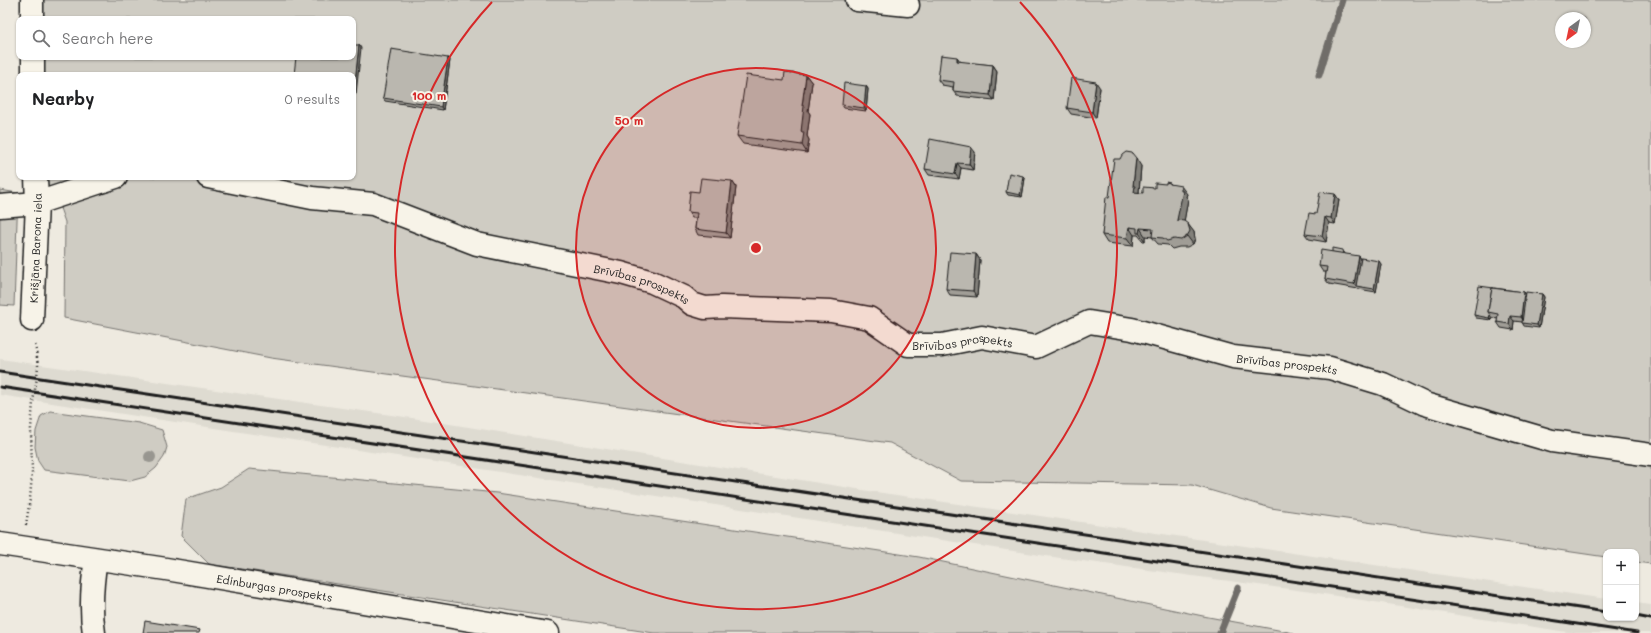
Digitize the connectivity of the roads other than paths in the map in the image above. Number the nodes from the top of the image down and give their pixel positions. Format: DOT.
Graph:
graph roads {
  1 [pos="32,0"];
  2 [pos="857,0"];
  3 [pos="908,5"];
  4 [pos="32,16"];
  5 [pos="33,60"];
  6 [pos="33,72"];
  7 [pos="36,180"];
  8 [pos="107,180"];
  9 [pos="223,180"];
  10 [pos="36,203"];
  11 [pos="0,206"];
  12 [pos="32,320"];
  13 [pos="1651,455"];
  14 [pos="0,544"];
  15 [pos="96,559"];
  16 [pos="94,633"];
  17 [pos="548,633"];
  1 -- 4 [label="street"];
  2 -- 3 [label="street"];
  5 -- 6 [label="street"];
  7 -- 10 [label="street, Krišjāņa Barona iela"];
  8 -- 10 [label="street"];
  9 -- 13 [label="street, Brīvības prospekts"];
  10 -- 11 [label="street"];
  10 -- 12 [label="street, Krišjāņa Barona iela"];
  14 -- 15 [label="street, Edinburgas prospekts"];
  15 -- 16 [label="street"];
  15 -- 17 [label="street, Edinburgas prospekts"];
}
